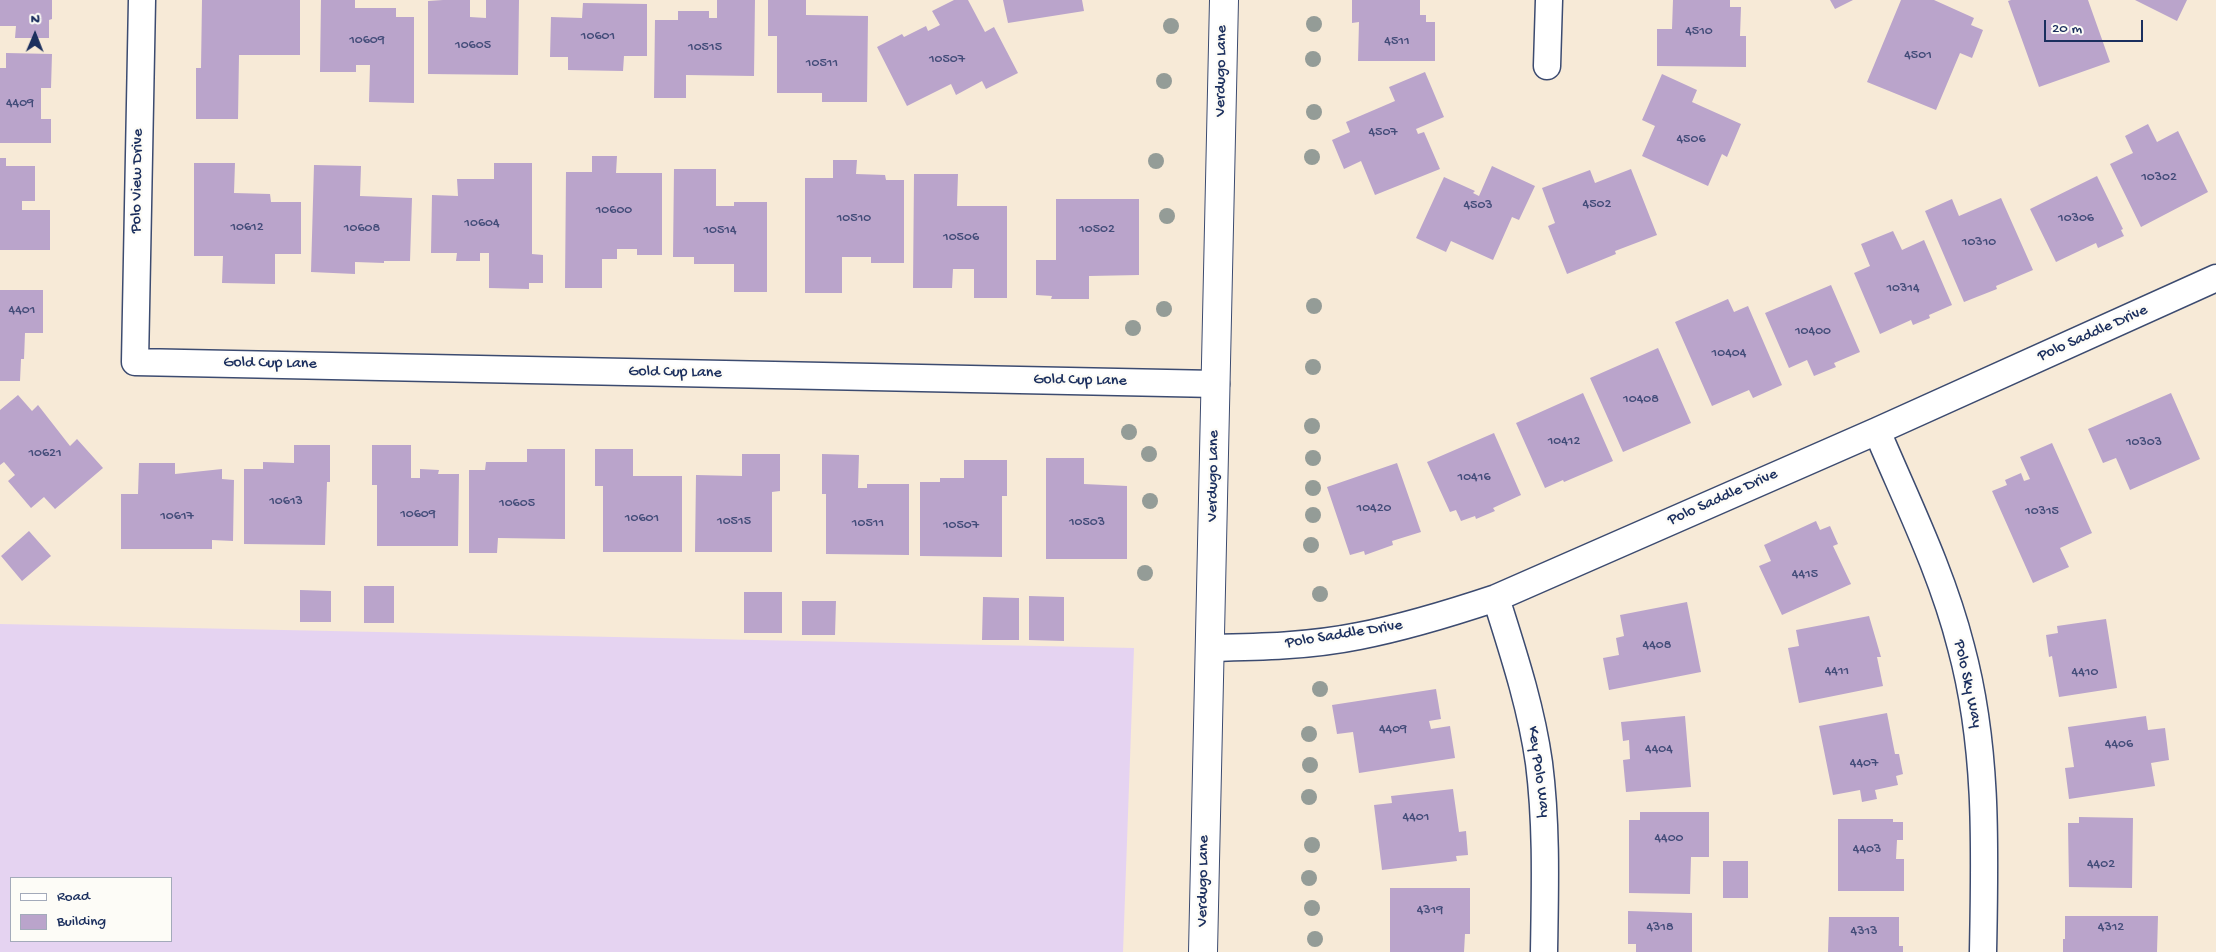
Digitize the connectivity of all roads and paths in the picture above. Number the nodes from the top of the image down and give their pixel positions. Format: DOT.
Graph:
graph roads {
  1 [pos="142,0"];
  2 [pos="1224,0"];
  3 [pos="1549,0"];
  4 [pos="1548,66"];
  5 [pos="2216,278"];
  6 [pos="134,362"];
  7 [pos="1216,384"];
  8 [pos="1877,431"];
  9 [pos="1496,598"];
  10 [pos="1210,648"];
  11 [pos="1202,952"];
  12 [pos="1544,952"];
  13 [pos="1983,952"];
  1 -- 6 [label="street, Polo View Drive"];
  2 -- 7 [label="street, Verdugo Lane"];
  3 -- 4 [label="street"];
  5 -- 8 [label="street, Polo Saddle Drive"];
  6 -- 7 [label="street, Gold Cup Lane"];
  7 -- 10 [label="street, Verdugo Lane"];
  8 -- 9 [label="street, Polo Saddle Drive"];
  8 -- 13 [label="street, Polo Sky Way"];
  9 -- 10 [label="street, Polo Saddle Drive"];
  9 -- 12 [label="street, Key Polo Way"];
  10 -- 11 [label="street, Verdugo Lane"];
}
